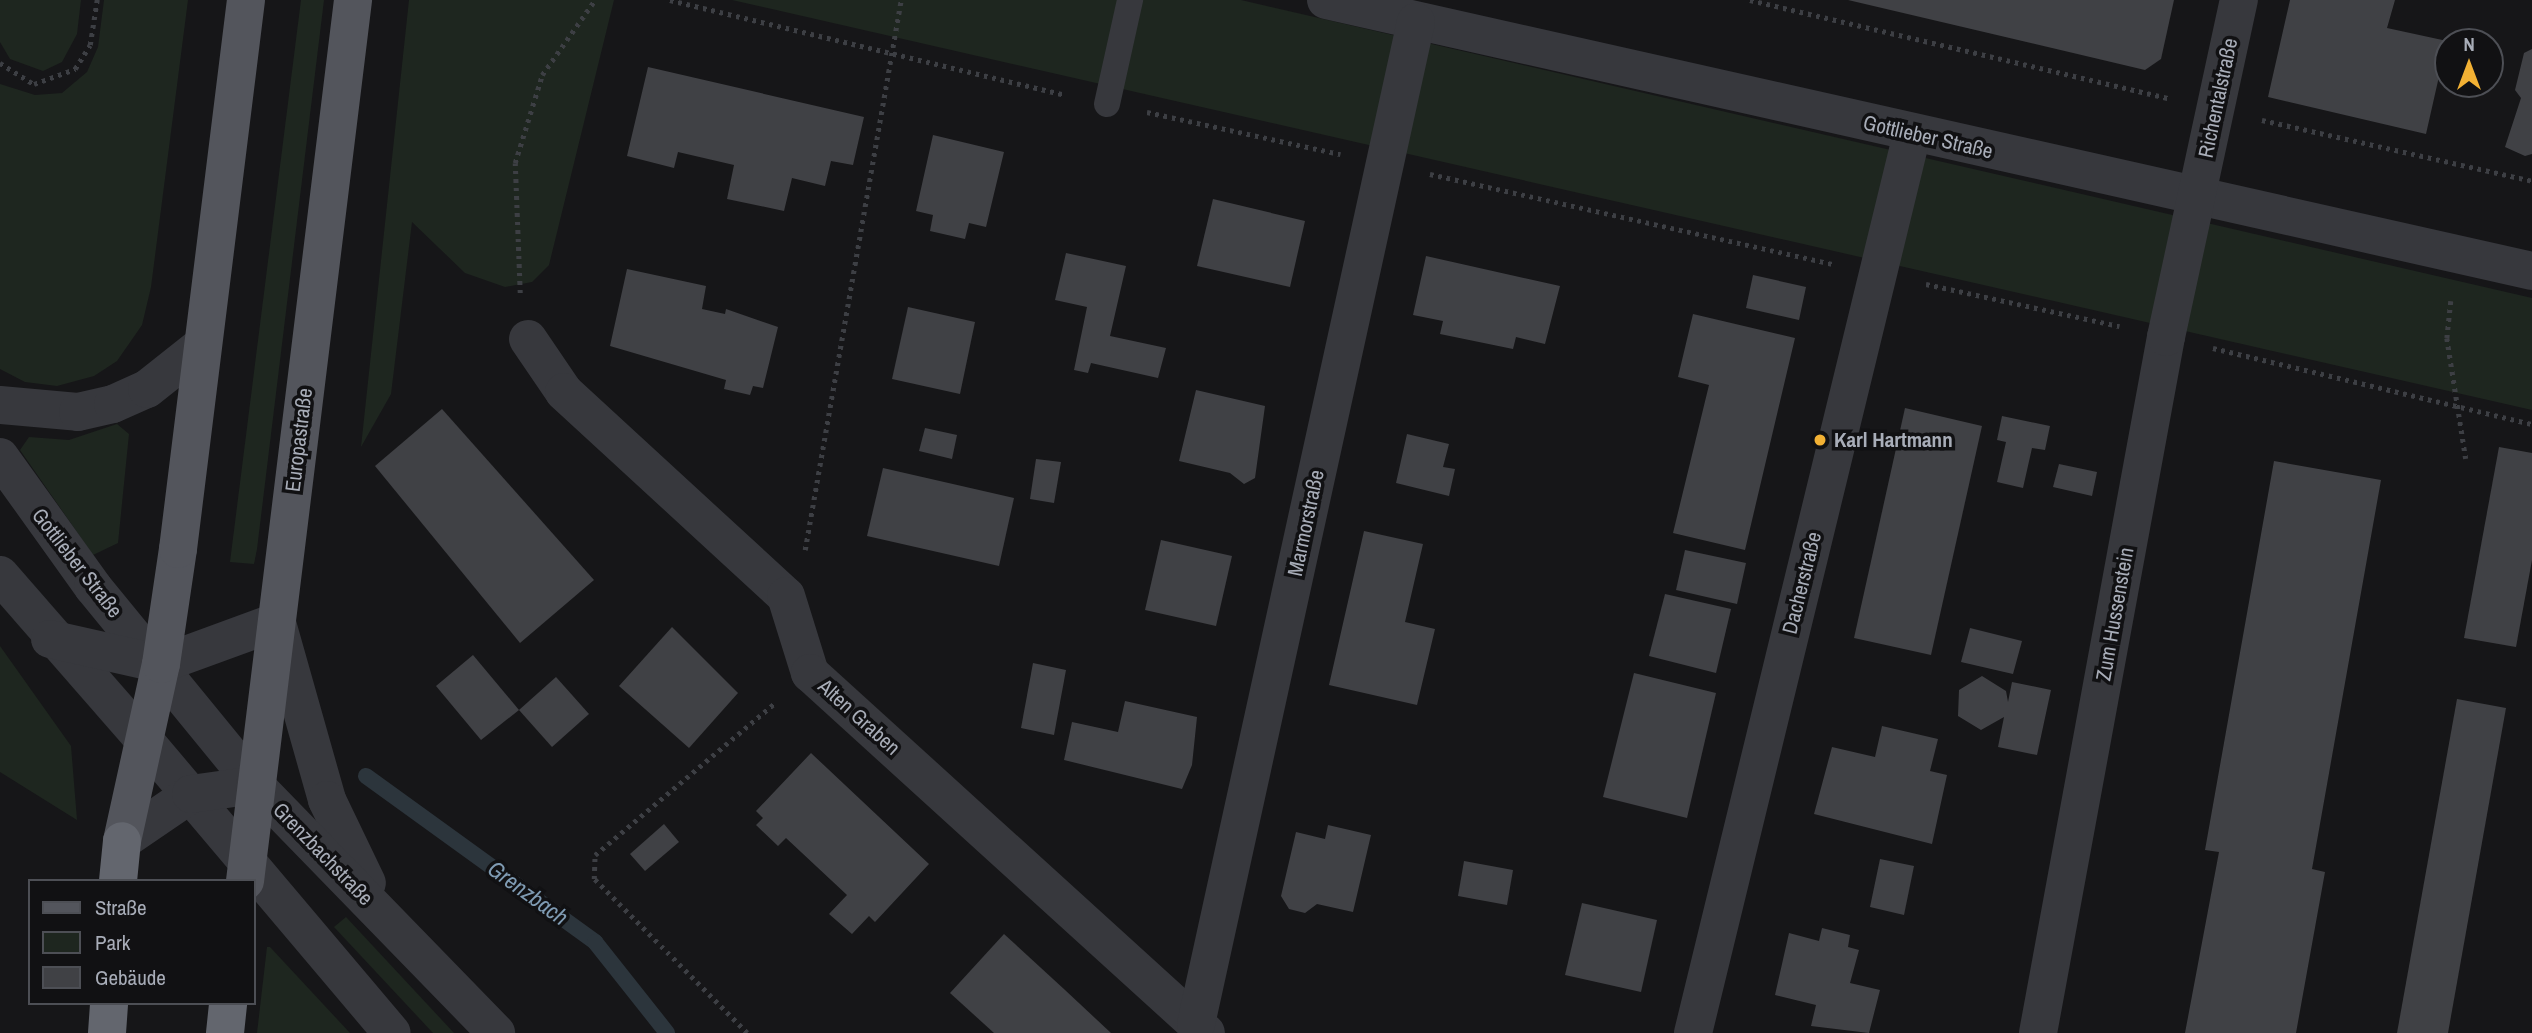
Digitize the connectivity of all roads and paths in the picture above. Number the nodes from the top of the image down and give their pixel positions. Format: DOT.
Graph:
graph roads {
  1 [pos="97,0"];
  2 [pos="246,0"];
  3 [pos="353,0"];
  4 [pos="595,0"];
  5 [pos="670,0"];
  6 [pos="901,0"];
  7 [pos="1130,0"];
  8 [pos="1326,0"];
  9 [pos="1750,0"];
  10 [pos="2239,0"];
  11 [pos="1458,15"];
  12 [pos="1416,22"];
  13 [pos="889,57"];
  14 [pos="0,63"];
  15 [pos="1107,104"];
  16 [pos="2216,109"];
  17 [pos="1912,134"];
  18 [pos="1386,164"];
  19 [pos="2532,181"];
  20 [pos="2196,196"];
  21 [pos="2456,254"];
  22 [pos="2532,271"];
  23 [pos="1876,274"];
  24 [pos="2166,337"];
  25 [pos="528,339"];
  26 [pos="200,347"];
  27 [pos="0,405"];
  28 [pos="2453,405"];
  29 [pos="2532,424"];
  30 [pos="0,457"];
  31 [pos="2466,459"];
  32 [pos="0,575"];
  33 [pos="786,596"];
  34 [pos="276,622"];
  35 [pos="50,639"];
  36 [pos="161,664"];
  37 [pos="810,673"];
  38 [pos="145,741"];
  39 [pos="255,785"];
  40 [pos="191,794"];
  41 [pos="122,841"];
  42 [pos="246,872"];
  43 [pos="118,879"];
  44 [pos="256,883"];
  45 [pos="393,923"];
  46 [pos="109,1005"];
  47 [pos="228,1005"];
  48 [pos="1201,1028"];
  49 [pos="107,1033"];
  50 [pos="225,1033"];
  51 [pos="391,1033"];
  52 [pos="496,1033"];
  53 [pos="747,1033"];
  54 [pos="1693,1033"];
  55 [pos="2038,1033"];
  1 -- 14 [label="path"];
  2 -- 26 [label="main road"];
  3 -- 34 [label="main road, Europastraße"];
  4 -- 25 [label="path"];
  5 -- 13 [label="path"];
  6 -- 13 [label="path"];
  7 -- 15 [label="lane"];
  8 -- 12 [label="street, Gottlieber Straße"];
  9 -- 16 [label="path"];
  10 -- 16 [label="street, Richentalstraße"];
  11 -- 12 [label="street, Gottlieber Straße"];
  11 -- 17 [label="street, Gottlieber Straße"];
  12 -- 18 [label="street, Marmorstraße"];
  13 -- 15 [label="path"];
  13 -- 33 [label="path"];
  15 -- 18 [label="path"];
  16 -- 19 [label="path"];
  16 -- 20 [label="street, Richentalstraße"];
  17 -- 20 [label="street, Gottlieber Straße"];
  17 -- 23 [label="street, Dacherstraße"];
  18 -- 23 [label="path"];
  18 -- 48 [label="street, Marmorstraße"];
  20 -- 21 [label="street, Gottlieber Straße"];
  20 -- 24 [label="street, Zum Hussenstein"];
  21 -- 22 [label="street, Gottlieber Straße"];
  21 -- 28 [label="path"];
  23 -- 24 [label="path"];
  23 -- 54 [label="street, Dacherstraße"];
  24 -- 28 [label="path"];
  24 -- 55 [label="street, Zum Hussenstein"];
  25 -- 33 [label="street"];
  26 -- 27 [label="street"];
  26 -- 36 [label="main road"];
  28 -- 29 [label="path"];
  28 -- 31 [label="path"];
  30 -- 36 [label="street, Gottlieber Straße"];
  32 -- 35 [label="street"];
  33 -- 37 [label="street, Alten Graben"];
  34 -- 36 [label="street"];
  34 -- 39 [label="main road, Europastraße"];
  34 -- 45 [label="street"];
  35 -- 36 [label="street"];
  35 -- 38 [label="street"];
  36 -- 38 [label="main road"];
  36 -- 39 [label="street, Grenzbachstraße"];
  37 -- 48 [label="street, Alten Graben"];
  37 -- 53 [label="path"];
  38 -- 40 [label="street"];
  38 -- 41 [label="main road"];
  39 -- 40 [label="street"];
  39 -- 42 [label="main road, Europastraße"];
  39 -- 45 [label="street, Grenzbachstraße"];
  40 -- 41 [label="street"];
  40 -- 42 [label="street"];
  41 -- 43 [label="highway"];
  44 -- 51 [label="street"];
  45 -- 52 [label="street, Grenzbachstraße"];
  46 -- 49 [label="highway"];
  47 -- 50 [label="highway"];
}
